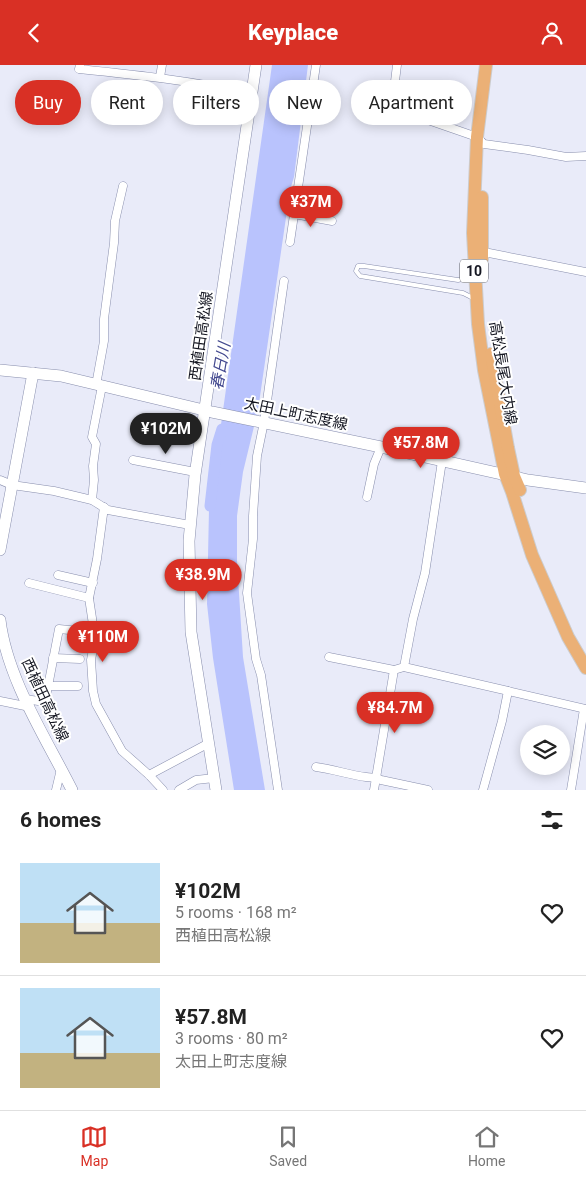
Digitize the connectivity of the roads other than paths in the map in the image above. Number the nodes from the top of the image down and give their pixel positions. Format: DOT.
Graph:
graph roads {
  1 [pos="80,65"];
  2 [pos="162,65"];
  3 [pos="256,65"];
  4 [pos="316,65"];
  5 [pos="397,65"];
  6 [pos="486,65"];
  7 [pos="494,65"];
  8 [pos="160,77"];
  9 [pos="181,80"];
  10 [pos="254,80"];
  11 [pos="248,125"];
  12 [pos="481,140"];
  13 [pos="586,156"];
  14 [pos="123,186"];
  15 [pos="294,214"];
  16 [pos="332,221"];
  17 [pos="290,242"];
  18 [pos="477,253"];
  19 [pos="474,267"];
  20 [pos="586,272"];
  21 [pos="284,281"];
  22 [pos="476,302"];
  23 [pos="0,371"];
  24 [pos="33,373"];
  25 [pos="99,385"];
  26 [pos="209,411"];
  27 [pos="262,422"];
  28 [pos="381,447"];
  29 [pos="133,460"];
  30 [pos="442,461"];
  31 [pos="195,472"];
  32 [pos="509,475"];
  33 [pos="0,480"];
  34 [pos="12,485"];
  35 [pos="586,488"];
  36 [pos="368,497"];
  37 [pos="92,500"];
  38 [pos="104,507"];
  39 [pos="190,525"];
  40 [pos="0,550"];
  41 [pos="58,575"];
  42 [pos="28,583"];
  43 [pos="93,583"];
  44 [pos="89,598"];
  45 [pos="0,620"];
  46 [pos="79,631"];
  47 [pos="586,653"];
  48 [pos="329,657"];
  49 [pos="53,658"];
  50 [pos="80,659"];
  51 [pos="404,667"];
  52 [pos="586,668"];
  53 [pos="394,670"];
  54 [pos="47,685"];
  55 [pos="78,686"];
  56 [pos="508,691"];
  57 [pos="0,701"];
  58 [pos="28,703"];
  59 [pos="585,709"];
  60 [pos="209,743"];
  61 [pos="316,767"];
  62 [pos="62,769"];
  63 [pos="149,775"];
  64 [pos="377,777"];
  65 [pos="214,778"];
  66 [pos="56,790"];
  67 [pos="72,790"];
  68 [pos="163,790"];
  69 [pos="179,790"];
  70 [pos="216,790"];
  71 [pos="278,790"];
  72 [pos="374,790"];
  73 [pos="428,790"];
  74 [pos="482,790"];
  75 [pos="571,790"];
  1 -- 8 [label="street"];
  2 -- 8 [label="street"];
  3 -- 10 [label="main road, 西植田高松線"];
  4 -- 15 [label="street"];
  5 -- 12 [label="street"];
  6 -- 12 [label="main road, 高松長尾大内線 / 10"];
  7 -- 12 [label="main road, 高松長尾大内線 / 10"];
  8 -- 9 [label="street"];
  11 -- 26 [label="main road, 西植田高松線"];
  12 -- 13 [label="street"];
  12 -- 18 [label="main road, 高松長尾大内線 / 10"];
  14 -- 25 [label="street"];
  15 -- 16 [label="street"];
  15 -- 17 [label="street"];
  18 -- 19 [label="main road, 高松長尾大内線 / 10"];
  18 -- 20 [label="street"];
  18 -- 32 [label="main road, 高松長尾大内線 / 10"];
  19 -- 22 [label="main road, 高松長尾大内線 / 10"];
  19 -- 22 [label="lane"];
  21 -- 27 [label="street"];
  22 -- 32 [label="main road, 高松長尾大内線 / 10"];
  23 -- 24 [label="main road, 太田上町志度線"];
  24 -- 25 [label="main road, 太田上町志度線"];
  24 -- 34 [label="main road"];
  25 -- 26 [label="main road, 太田上町志度線"];
  25 -- 37 [label="street"];
  26 -- 27 [label="main road, 太田上町志度線"];
  26 -- 31 [label="main road, 西植田高松線"];
  27 -- 28 [label="main road, 太田上町志度線"];
  27 -- 71 [label="street"];
  28 -- 30 [label="main road, 太田上町志度線"];
  28 -- 36 [label="street"];
  29 -- 31 [label="street"];
  30 -- 32 [label="main road, 太田上町志度線"];
  30 -- 51 [label="street"];
  31 -- 39 [label="main road, 西植田高松線"];
  32 -- 35 [label="main road, 太田上町志度線"];
  32 -- 47 [label="main road, 高松長尾大内線 / 10"];
  32 -- 52 [label="main road, 高松長尾大内線 / 10"];
  33 -- 34 [label="street"];
  34 -- 37 [label="street"];
  34 -- 40 [label="main road"];
  37 -- 38 [label="street"];
  38 -- 39 [label="street"];
  38 -- 43 [label="street"];
  39 -- 60 [label="main road, 西植田高松線"];
  41 -- 43 [label="street"];
  42 -- 44 [label="street"];
  43 -- 44 [label="street"];
  44 -- 63 [label="street"];
  45 -- 58 [label="main road, 西植田高松線"];
  46 -- 49 [label="street"];
  48 -- 53 [label="street"];
  49 -- 50 [label="street"];
  49 -- 54 [label="street"];
  51 -- 53 [label="street"];
  51 -- 56 [label="street"];
  53 -- 64 [label="street"];
  54 -- 55 [label="street"];
  54 -- 58 [label="street"];
  56 -- 59 [label="street"];
  56 -- 74 [label="street"];
  57 -- 58 [label="street"];
  58 -- 62 [label="main road, 西植田高松線"];
  59 -- 75 [label="street"];
  60 -- 63 [label="street"];
  60 -- 65 [label="main road, 西植田高松線"];
  61 -- 64 [label="street"];
  62 -- 66 [label="street"];
  62 -- 67 [label="main road, 西植田高松線"];
  63 -- 68 [label="street"];
  64 -- 72 [label="street"];
  64 -- 73 [label="street"];
  65 -- 69 [label="street"];
  65 -- 70 [label="main road, 西植田高松線"];
}
